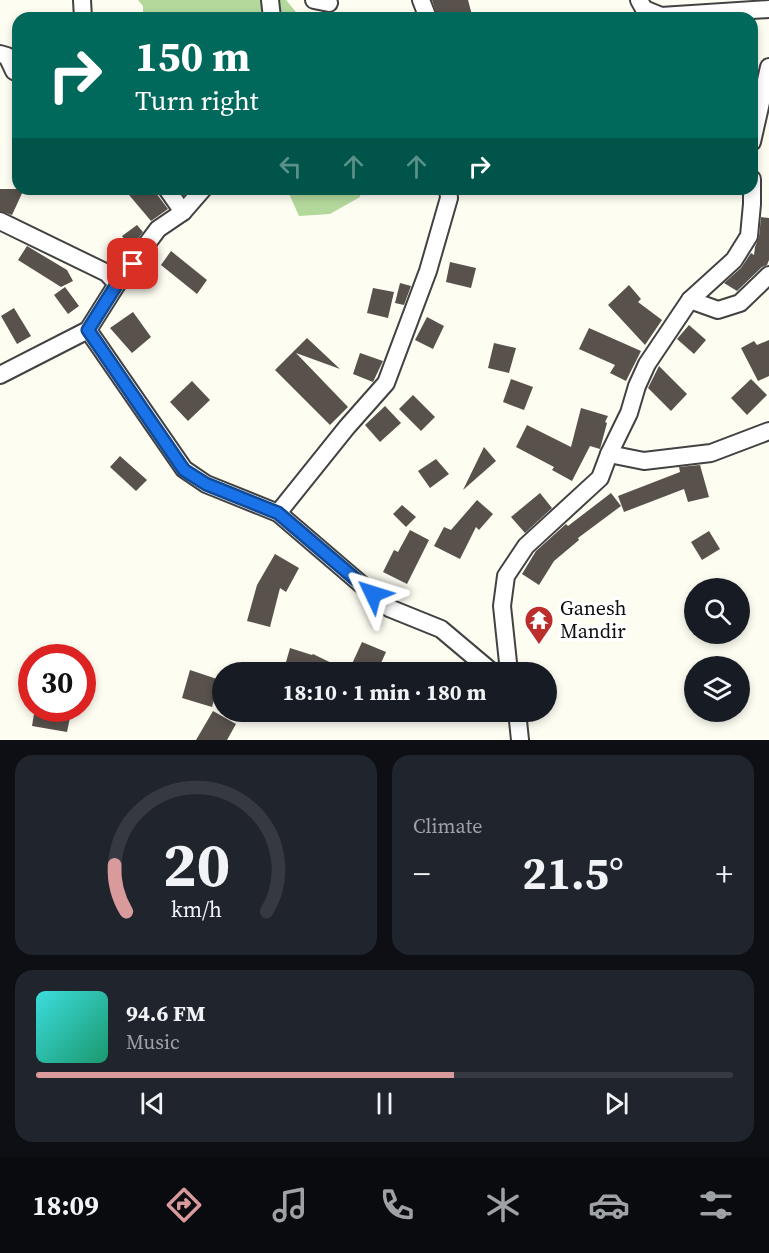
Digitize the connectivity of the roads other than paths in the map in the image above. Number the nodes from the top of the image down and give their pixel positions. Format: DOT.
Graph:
graph roads {
  1 [pos="639,0"];
  2 [pos="769,9"];
  3 [pos="651,12"];
  4 [pos="723,12"];
  5 [pos="0,54"];
  6 [pos="12,66"];
  7 [pos="769,67"];
  8 [pos="758,116"];
  9 [pos="171,195"];
  10 [pos="197,195"];
  11 [pos="449,195"];
  12 [pos="752,195"];
  13 [pos="183,212"];
  14 [pos="0,221"];
  15 [pos="769,274"];
  16 [pos="117,284"];
  17 [pos="690,300"];
  18 [pos="88,330"];
  19 [pos="0,375"];
  20 [pos="769,431"];
  21 [pos="609,454"];
  22 [pos="278,513"];
  23 [pos="480,662"];
  24 [pos="508,662"];
  25 [pos="518,722"];
  26 [pos="520,740"];
  1 -- 3 [label="street"];
  2 -- 4 [label="street"];
  5 -- 6 [label="street"];
  7 -- 8 [label="street"];
  9 -- 13 [label="street"];
  10 -- 13 [label="street"];
  11 -- 22 [label="street"];
  12 -- 17 [label="street"];
  13 -- 16 [label="street"];
  14 -- 16 [label="street"];
  15 -- 17 [label="street"];
  16 -- 18 [label="street"];
  17 -- 21 [label="street"];
  18 -- 19 [label="street"];
  18 -- 22 [label="street"];
  20 -- 21 [label="street"];
  21 -- 24 [label="street"];
  22 -- 23 [label="street"];
  25 -- 26 [label="street"];
}
